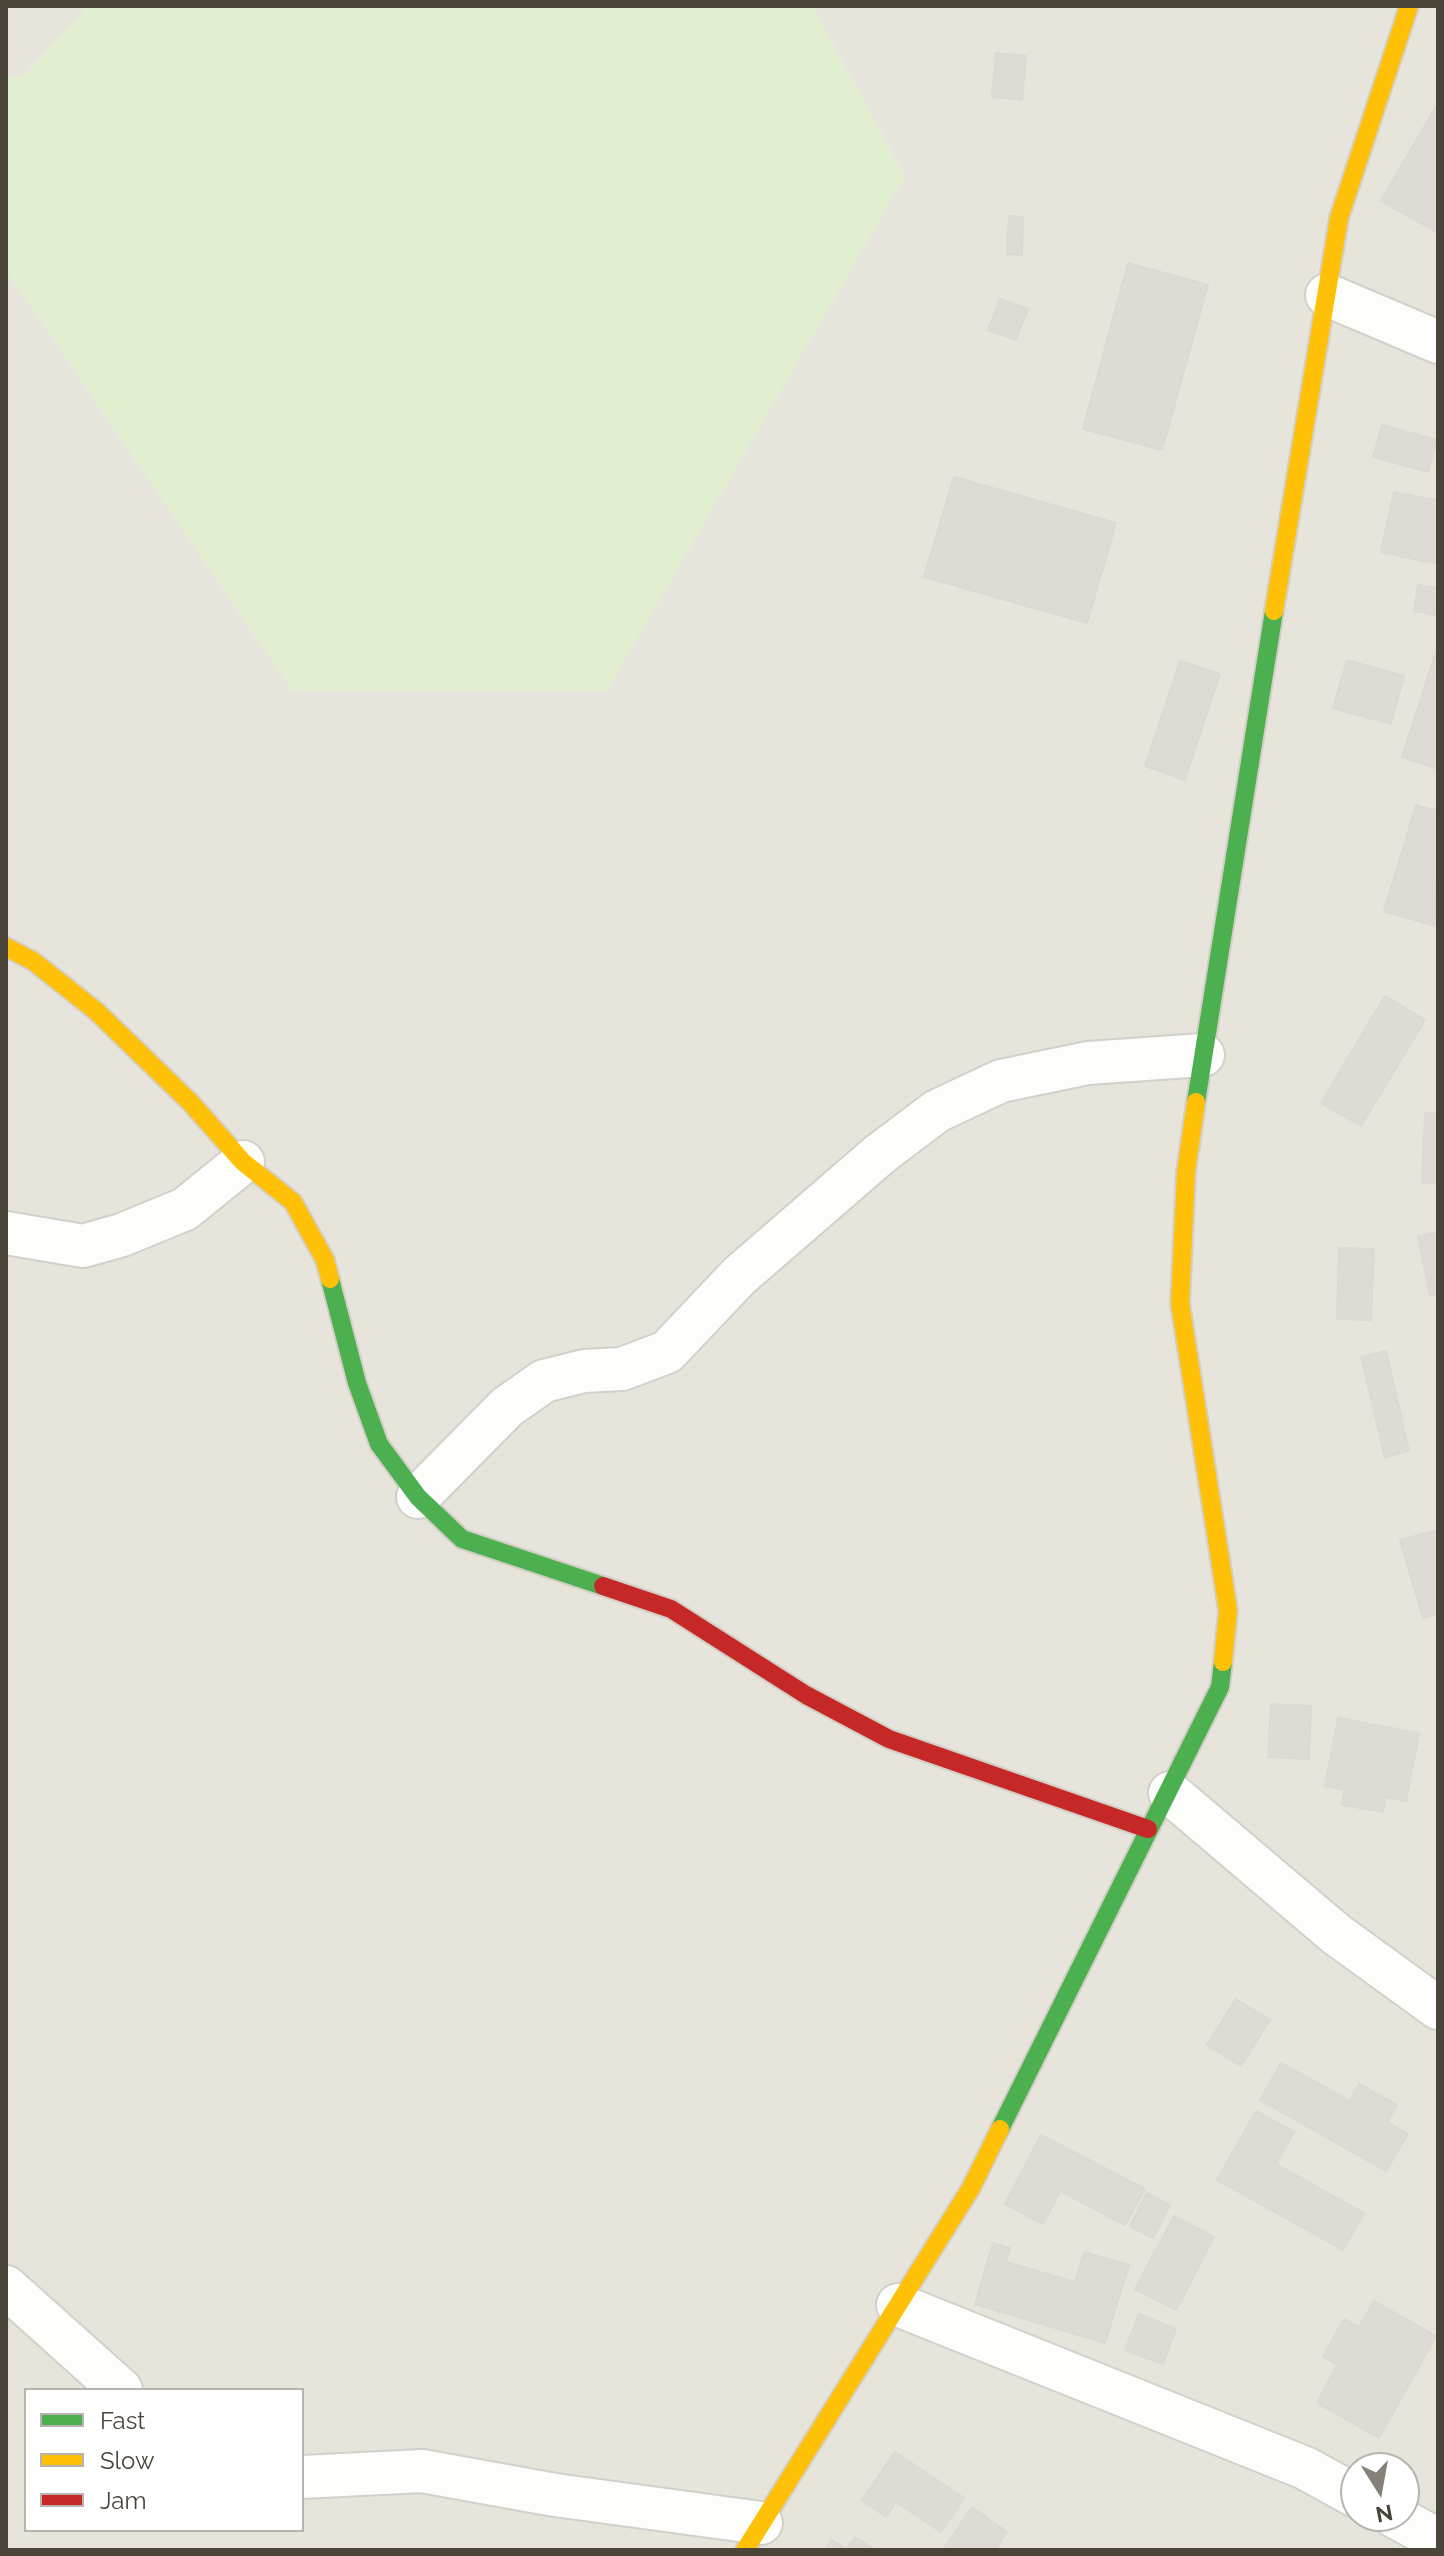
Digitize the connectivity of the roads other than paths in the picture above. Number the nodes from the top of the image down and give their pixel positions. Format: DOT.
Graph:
graph roads {
  1 [pos="1409,6"];
  2 [pos="1327,295"];
  3 [pos="1438,342"];
  4 [pos="6,947"];
  5 [pos="1203,1055"];
  6 [pos="243,1162"];
  7 [pos="6,1233"];
  8 [pos="418,1497"];
  9 [pos="1170,1793"];
  10 [pos="1148,1829"];
  11 [pos="1438,2008"];
  12 [pos="6,2287"];
  13 [pos="898,2305"];
  14 [pos="119,2388"];
  15 [pos="304,2477"];
  16 [pos="1340,2487"];
  17 [pos="1420,2530"];
  18 [pos="753,2536"];
  19 [pos="1438,2540"];
  1 -- 2 [label="street"];
  2 -- 3 [label="street"];
  2 -- 5 [label="street"];
  4 -- 6 [label="street"];
  5 -- 8 [label="street"];
  5 -- 9 [label="street"];
  6 -- 7 [label="street"];
  6 -- 8 [label="street"];
  8 -- 10 [label="street"];
  9 -- 10 [label="street"];
  9 -- 11 [label="street"];
  10 -- 13 [label="street"];
  12 -- 14 [label="street"];
  13 -- 16 [label="street"];
  13 -- 18 [label="street"];
  15 -- 18 [label="street"];
  17 -- 19 [label="street"];
}
